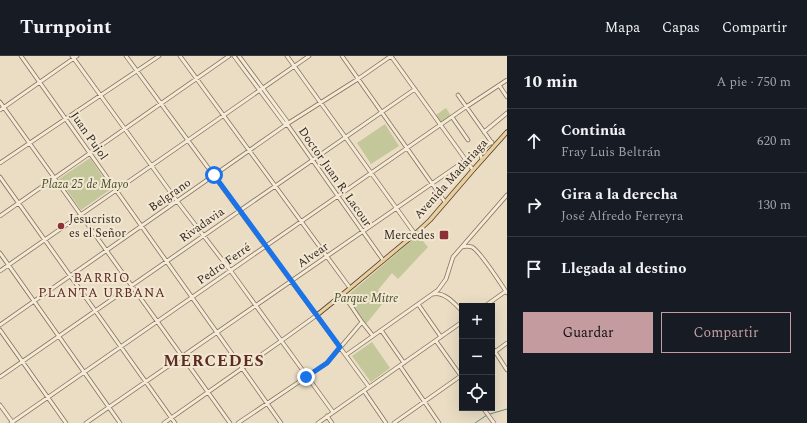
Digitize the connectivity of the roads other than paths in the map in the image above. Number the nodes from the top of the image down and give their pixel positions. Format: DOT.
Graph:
graph roads {
  1 [pos="21,56"];
  2 [pos="77,56"];
  3 [pos="126,56"];
  4 [pos="159,56"];
  5 [pos="180,56"];
  6 [pos="229,56"];
  7 [pos="234,56"];
  8 [pos="239,56"];
  9 [pos="287,56"];
  10 [pos="310,56"];
  11 [pos="342,56"];
  12 [pos="391,56"];
  13 [pos="73,57"];
  14 [pos="295,66"];
  15 [pos="137,70"];
  16 [pos="197,79"];
  17 [pos="358,79"];
  18 [pos="507,80"];
  19 [pos="40,82"];
  20 [pos="499,85"];
  21 [pos="261,89"];
  22 [pos="415,89"];
  23 [pos="458,94"];
  24 [pos="100,95"];
  25 [pos="507,97"];
  26 [pos="0,102"];
  27 [pos="161,103"];
  28 [pos="321,103"];
  29 [pos="4,107"];
  30 [pos="466,107"];
  31 [pos="0,110"];
  32 [pos="382,112"];
  33 [pos="507,114"];
  34 [pos="224,115"];
  35 [pos="452,117"];
  36 [pos="66,119"];
  37 [pos="287,124"];
  38 [pos="440,124"];
  39 [pos="125,129"];
  40 [pos="484,132"];
  41 [pos="507,132"];
  42 [pos="345,137"];
  43 [pos="188,140"];
  44 [pos="468,140"];
  45 [pos="30,143"];
  46 [pos="493,144"];
  47 [pos="407,148"];
  48 [pos="250,150"];
  49 [pos="90,153"];
  50 [pos="477,153"];
  51 [pos="482,159"];
  52 [pos="312,160"];
  53 [pos="466,160"];
  54 [pos="0,163"];
  55 [pos="152,165"];
  56 [pos="473,170"];
  57 [pos="371,174"];
  58 [pos="214,175"];
  59 [pos="0,177"];
  60 [pos="55,178"];
  61 [pos="432,183"];
  62 [pos="276,186"];
  63 [pos="116,190"];
  64 [pos="507,194"];
  65 [pos="338,196"];
  66 [pos="177,201"];
  67 [pos="446,202"];
  68 [pos="19,203"];
  69 [pos="396,208"];
  70 [pos="240,210"];
  71 [pos="81,214"];
  72 [pos="0,216"];
  73 [pos="301,221"];
  74 [pos="141,226"];
  75 [pos="363,232"];
  76 [pos="415,234"];
  77 [pos="204,235"];
  78 [pos="45,240"];
  79 [pos="266,246"];
  80 [pos="462,247"];
  81 [pos="106,250"];
  82 [pos="0,253"];
  83 [pos="327,256"];
  84 [pos="383,260"];
  85 [pos="166,261"];
  86 [pos="8,265"];
  87 [pos="0,270"];
  88 [pos="230,270"];
  89 [pos="70,276"];
  90 [pos="292,281"];
  91 [pos="131,285"];
  92 [pos="441,286"];
  93 [pos="350,288"];
  94 [pos="507,292"];
  95 [pos="343,294"];
  96 [pos="441,294"];
  97 [pos="433,295"];
  98 [pos="192,297"];
  99 [pos="34,301"];
  100 [pos="490,303"];
  101 [pos="418,304"];
  102 [pos="255,305"];
  103 [pos="459,308"];
  104 [pos="95,310"];
  105 [pos="317,315"];
  106 [pos="157,321"];
  107 [pos="362,322"];
  108 [pos="0,324"];
  109 [pos="459,324"];
  110 [pos="0,330"];
  111 [pos="381,330"];
  112 [pos="217,332"];
  113 [pos="58,336"];
  114 [pos="373,336"];
  115 [pos="441,337"];
  116 [pos="281,341"];
  117 [pos="436,341"];
  118 [pos="507,343"];
  119 [pos="121,347"];
  120 [pos="340,347"];
  121 [pos="495,351"];
  122 [pos="495,353"];
  123 [pos="346,355"];
  124 [pos="182,356"];
  125 [pos="22,361"];
  126 [pos="404,363"];
  127 [pos="400,366"];
  128 [pos="242,368"];
  129 [pos="507,370"];
  130 [pos="84,372"];
  131 [pos="461,375"];
  132 [pos="0,377"];
  133 [pos="306,377"];
  134 [pos="459,378"];
  135 [pos="146,382"];
  136 [pos="369,387"];
  137 [pos="364,391"];
  138 [pos="208,392"];
  139 [pos="48,397"];
  140 [pos="424,402"];
  141 [pos="266,403"];
  142 [pos="0,405"];
  143 [pos="108,407"];
  144 [pos="485,411"];
  145 [pos="333,412"];
  146 [pos="327,416"];
  147 [pos="171,418"];
  148 [pos="12,423"];
  149 [pos="66,423"];
  150 [pos="86,423"];
  151 [pos="120,423"];
  152 [pos="164,423"];
  153 [pos="175,423"];
  154 [pos="230,423"];
  155 [pos="238,423"];
  156 [pos="281,423"];
  157 [pos="318,423"];
  158 [pos="332,423"];
  159 [pos="386,423"];
  160 [pos="394,423"];
  161 [pos="439,423"];
  162 [pos="494,423"];
  1 -- 19 [label="street, Juan Pujol"];
  2 -- 13 [label="street"];
  3 -- 15 [label="street"];
  4 -- 15 [label="street"];
  5 -- 16 [label="street"];
  6 -- 16 [label="street"];
  7 -- 21 [label="street"];
  8 -- 21 [label="street"];
  9 -- 14 [label="street"];
  10 -- 14 [label="street"];
  11 -- 17 [label="street"];
  12 -- 17 [label="street, Belgrano"];
  12 -- 22 [label="street"];
  13 -- 19 [label="street"];
  13 -- 24 [label="street"];
  14 -- 21 [label="street"];
  14 -- 28 [label="street"];
  15 -- 24 [label="street"];
  15 -- 27 [label="street"];
  16 -- 27 [label="street"];
  16 -- 34 [label="street"];
  17 -- 28 [label="street, Belgrano"];
  17 -- 32 [label="street"];
  18 -- 20 [label="street, Pedro Ferré"];
  19 -- 29 [label="street"];
  19 -- 36 [label="street, Juan Pujol"];
  20 -- 25 [label="street"];
  20 -- 30 [label="street, Pedro Ferré"];
  21 -- 34 [label="street"];
  21 -- 37 [label="street, Doctor Juan R. Lacour"];
  22 -- 32 [label="street, Rivadavia"];
  22 -- 38 [label="street"];
  23 -- 30 [label="street"];
  24 -- 36 [label="street"];
  24 -- 39 [label="street"];
  26 -- 29 [label="street"];
  27 -- 39 [label="street"];
  27 -- 43 [label="street"];
  28 -- 37 [label="street, Belgrano"];
  28 -- 42 [label="street"];
  29 -- 31 [label="street"];
  29 -- 45 [label="street"];
  30 -- 35 [label="street, Pedro Ferré"];
  30 -- 40 [label="street"];
  32 -- 42 [label="street, Rivadavia"];
  32 -- 47 [label="street"];
  33 -- 40 [label="street"];
  34 -- 43 [label="street"];
  34 -- 48 [label="street"];
  35 -- 38 [label="street, Pedro Ferré"];
  35 -- 44 [label="street"];
  36 -- 45 [label="street"];
  36 -- 49 [label="street, Juan Pujol"];
  37 -- 48 [label="street, Belgrano"];
  37 -- 52 [label="street, Doctor Juan R. Lacour"];
  38 -- 47 [label="street, Pedro Ferré"];
  38 -- 53 [label="street"];
  39 -- 49 [label="street"];
  39 -- 55 [label="street"];
  40 -- 46 [label="street"];
  41 -- 46 [label="main road, Avenida Madariaga"];
  42 -- 52 [label="street, Rivadavia"];
  42 -- 57 [label="street"];
  43 -- 55 [label="street"];
  43 -- 58 [label="street"];
  45 -- 54 [label="street"];
  45 -- 60 [label="street"];
  46 -- 50 [label="street, Alvear"];
  46 -- 51 [label="main road, Avenida Madariaga"];
  47 -- 57 [label="street, Pedro Ferré"];
  47 -- 61 [label="street"];
  48 -- 58 [label="street, Belgrano"];
  48 -- 62 [label="street"];
  49 -- 60 [label="street"];
  49 -- 63 [label="street, Juan Pujol"];
  50 -- 51 [label="street"];
  50 -- 53 [label="street, Alvear"];
  51 -- 56 [label="main road, Avenida Madariaga"];
  52 -- 62 [label="street, Rivadavia"];
  52 -- 65 [label="street, Doctor Juan R. Lacour"];
  53 -- 56 [label="street"];
  53 -- 61 [label="street, Alvear"];
  55 -- 63 [label="street"];
  55 -- 66 [label="street"];
  56 -- 67 [label="main road, Avenida Madariaga"];
  57 -- 65 [label="street, Pedro Ferré"];
  57 -- 69 [label="street"];
  58 -- 66 [label="street, Belgrano"];
  58 -- 70 [label="street"];
  59 -- 68 [label="street"];
  60 -- 68 [label="street"];
  60 -- 71 [label="street"];
  61 -- 67 [label="street"];
  61 -- 69 [label="street, Alvear"];
  62 -- 70 [label="street, Rivadavia"];
  62 -- 73 [label="street"];
  63 -- 71 [label="street"];
  63 -- 74 [label="street, Juan Pujol"];
  64 -- 80 [label="street"];
  65 -- 73 [label="street, Pedro Ferré"];
  65 -- 75 [label="street, Doctor Juan R. Lacour"];
  66 -- 74 [label="street, Belgrano"];
  66 -- 77 [label="street"];
  67 -- 76 [label="main road, Avenida Madariaga"];
  68 -- 72 [label="street"];
  68 -- 78 [label="street"];
  69 -- 75 [label="street, Alvear"];
  69 -- 76 [label="street"];
  70 -- 77 [label="street, Rivadavia"];
  70 -- 79 [label="street"];
  71 -- 78 [label="street"];
  71 -- 81 [label="street"];
  73 -- 79 [label="street, Pedro Ferré"];
  73 -- 83 [label="street"];
  74 -- 81 [label="street, Belgrano"];
  74 -- 85 [label="street, Juan Pujol"];
  75 -- 83 [label="street, Alvear"];
  75 -- 84 [label="street, Doctor Juan R. Lacour"];
  76 -- 84 [label="main road, Avenida Madariaga"];
  77 -- 85 [label="street, Rivadavia"];
  77 -- 88 [label="street"];
  78 -- 86 [label="street"];
  78 -- 89 [label="street"];
  79 -- 88 [label="street, Pedro Ferré"];
  79 -- 90 [label="street"];
  80 -- 92 [label="street"];
  80 -- 94 [label="street"];
  81 -- 89 [label="street, Belgrano"];
  81 -- 91 [label="street"];
  82 -- 86 [label="street"];
  83 -- 90 [label="street, Alvear"];
  83 -- 93 [label="street"];
  84 -- 93 [label="main road, Avenida Madariaga"];
  85 -- 91 [label="street, Rivadavia"];
  85 -- 98 [label="street, Juan Pujol"];
  86 -- 87 [label="street"];
  86 -- 99 [label="street"];
  88 -- 98 [label="street, Pedro Ferré"];
  88 -- 102 [label="street"];
  89 -- 99 [label="street, Belgrano"];
  89 -- 104 [label="street"];
  90 -- 102 [label="street, Alvear"];
  90 -- 105 [label="street"];
  91 -- 104 [label="street, Rivadavia"];
  91 -- 106 [label="street"];
  92 -- 96 [label="street"];
  92 -- 97 [label="street"];
  93 -- 95 [label="main road, Avenida Madariaga"];
  94 -- 100 [label="street"];
  95 -- 105 [label="main road, Avenida Madariaga"];
  95 -- 107 [label="street"];
  96 -- 97 [label="street"];
  96 -- 103 [label="street"];
  97 -- 101 [label="street"];
  98 -- 106 [label="street, Pedro Ferré"];
  98 -- 112 [label="street, Juan Pujol"];
  99 -- 108 [label="street, Belgrano"];
  99 -- 113 [label="street"];
  101 -- 111 [label="street"];
  101 -- 115 [label="street"];
  102 -- 112 [label="street, Alvear"];
  102 -- 116 [label="street"];
  104 -- 113 [label="street, Rivadavia"];
  104 -- 119 [label="street"];
  105 -- 116 [label="street"];
  105 -- 120 [label="street"];
  106 -- 119 [label="street, Pedro Ferré"];
  106 -- 124 [label="street"];
  107 -- 114 [label="street"];
  107 -- 120 [label="street"];
  109 -- 115 [label="street"];
  110 -- 125 [label="street"];
  111 -- 114 [label="street"];
  111 -- 126 [label="street"];
  112 -- 124 [label="street, Alvear"];
  112 -- 128 [label="street, Juan Pujol"];
  113 -- 125 [label="street, Rivadavia"];
  113 -- 130 [label="street"];
  114 -- 123 [label="street"];
  115 -- 117 [label="street"];
  116 -- 128 [label="street"];
  116 -- 133 [label="street"];
  117 -- 126 [label="street"];
  117 -- 131 [label="street"];
  118 -- 121 [label="street"];
  119 -- 130 [label="street, Pedro Ferré"];
  119 -- 135 [label="street"];
  120 -- 123 [label="street"];
  120 -- 133 [label="street"];
  122 -- 129 [label="street"];
  123 -- 136 [label="street"];
  124 -- 135 [label="street, Alvear"];
  124 -- 138 [label="street"];
  125 -- 132 [label="street, Rivadavia"];
  125 -- 139 [label="street"];
  126 -- 127 [label="street"];
  127 -- 136 [label="street"];
  127 -- 140 [label="street"];
  128 -- 138 [label="street"];
  128 -- 141 [label="street, Juan Pujol"];
  130 -- 139 [label="street, Pedro Ferré"];
  130 -- 143 [label="street"];
  133 -- 141 [label="street"];
  133 -- 145 [label="street"];
  134 -- 140 [label="street"];
  135 -- 143 [label="street, Alvear"];
  135 -- 147 [label="street"];
  136 -- 137 [label="street"];
  137 -- 145 [label="street"];
  137 -- 159 [label="street"];
  138 -- 147 [label="street"];
  138 -- 154 [label="street"];
  139 -- 148 [label="street, Pedro Ferré"];
  139 -- 149 [label="street"];
  140 -- 160 [label="street"];
  140 -- 161 [label="street"];
  141 -- 155 [label="street"];
  141 -- 156 [label="street, Juan Pujol"];
  142 -- 148 [label="street"];
  143 -- 150 [label="street, Alvear"];
  143 -- 151 [label="street"];
  144 -- 162 [label="street"];
  145 -- 146 [label="street"];
  146 -- 157 [label="street"];
  146 -- 158 [label="street"];
  147 -- 152 [label="street"];
  147 -- 153 [label="street"];
}
